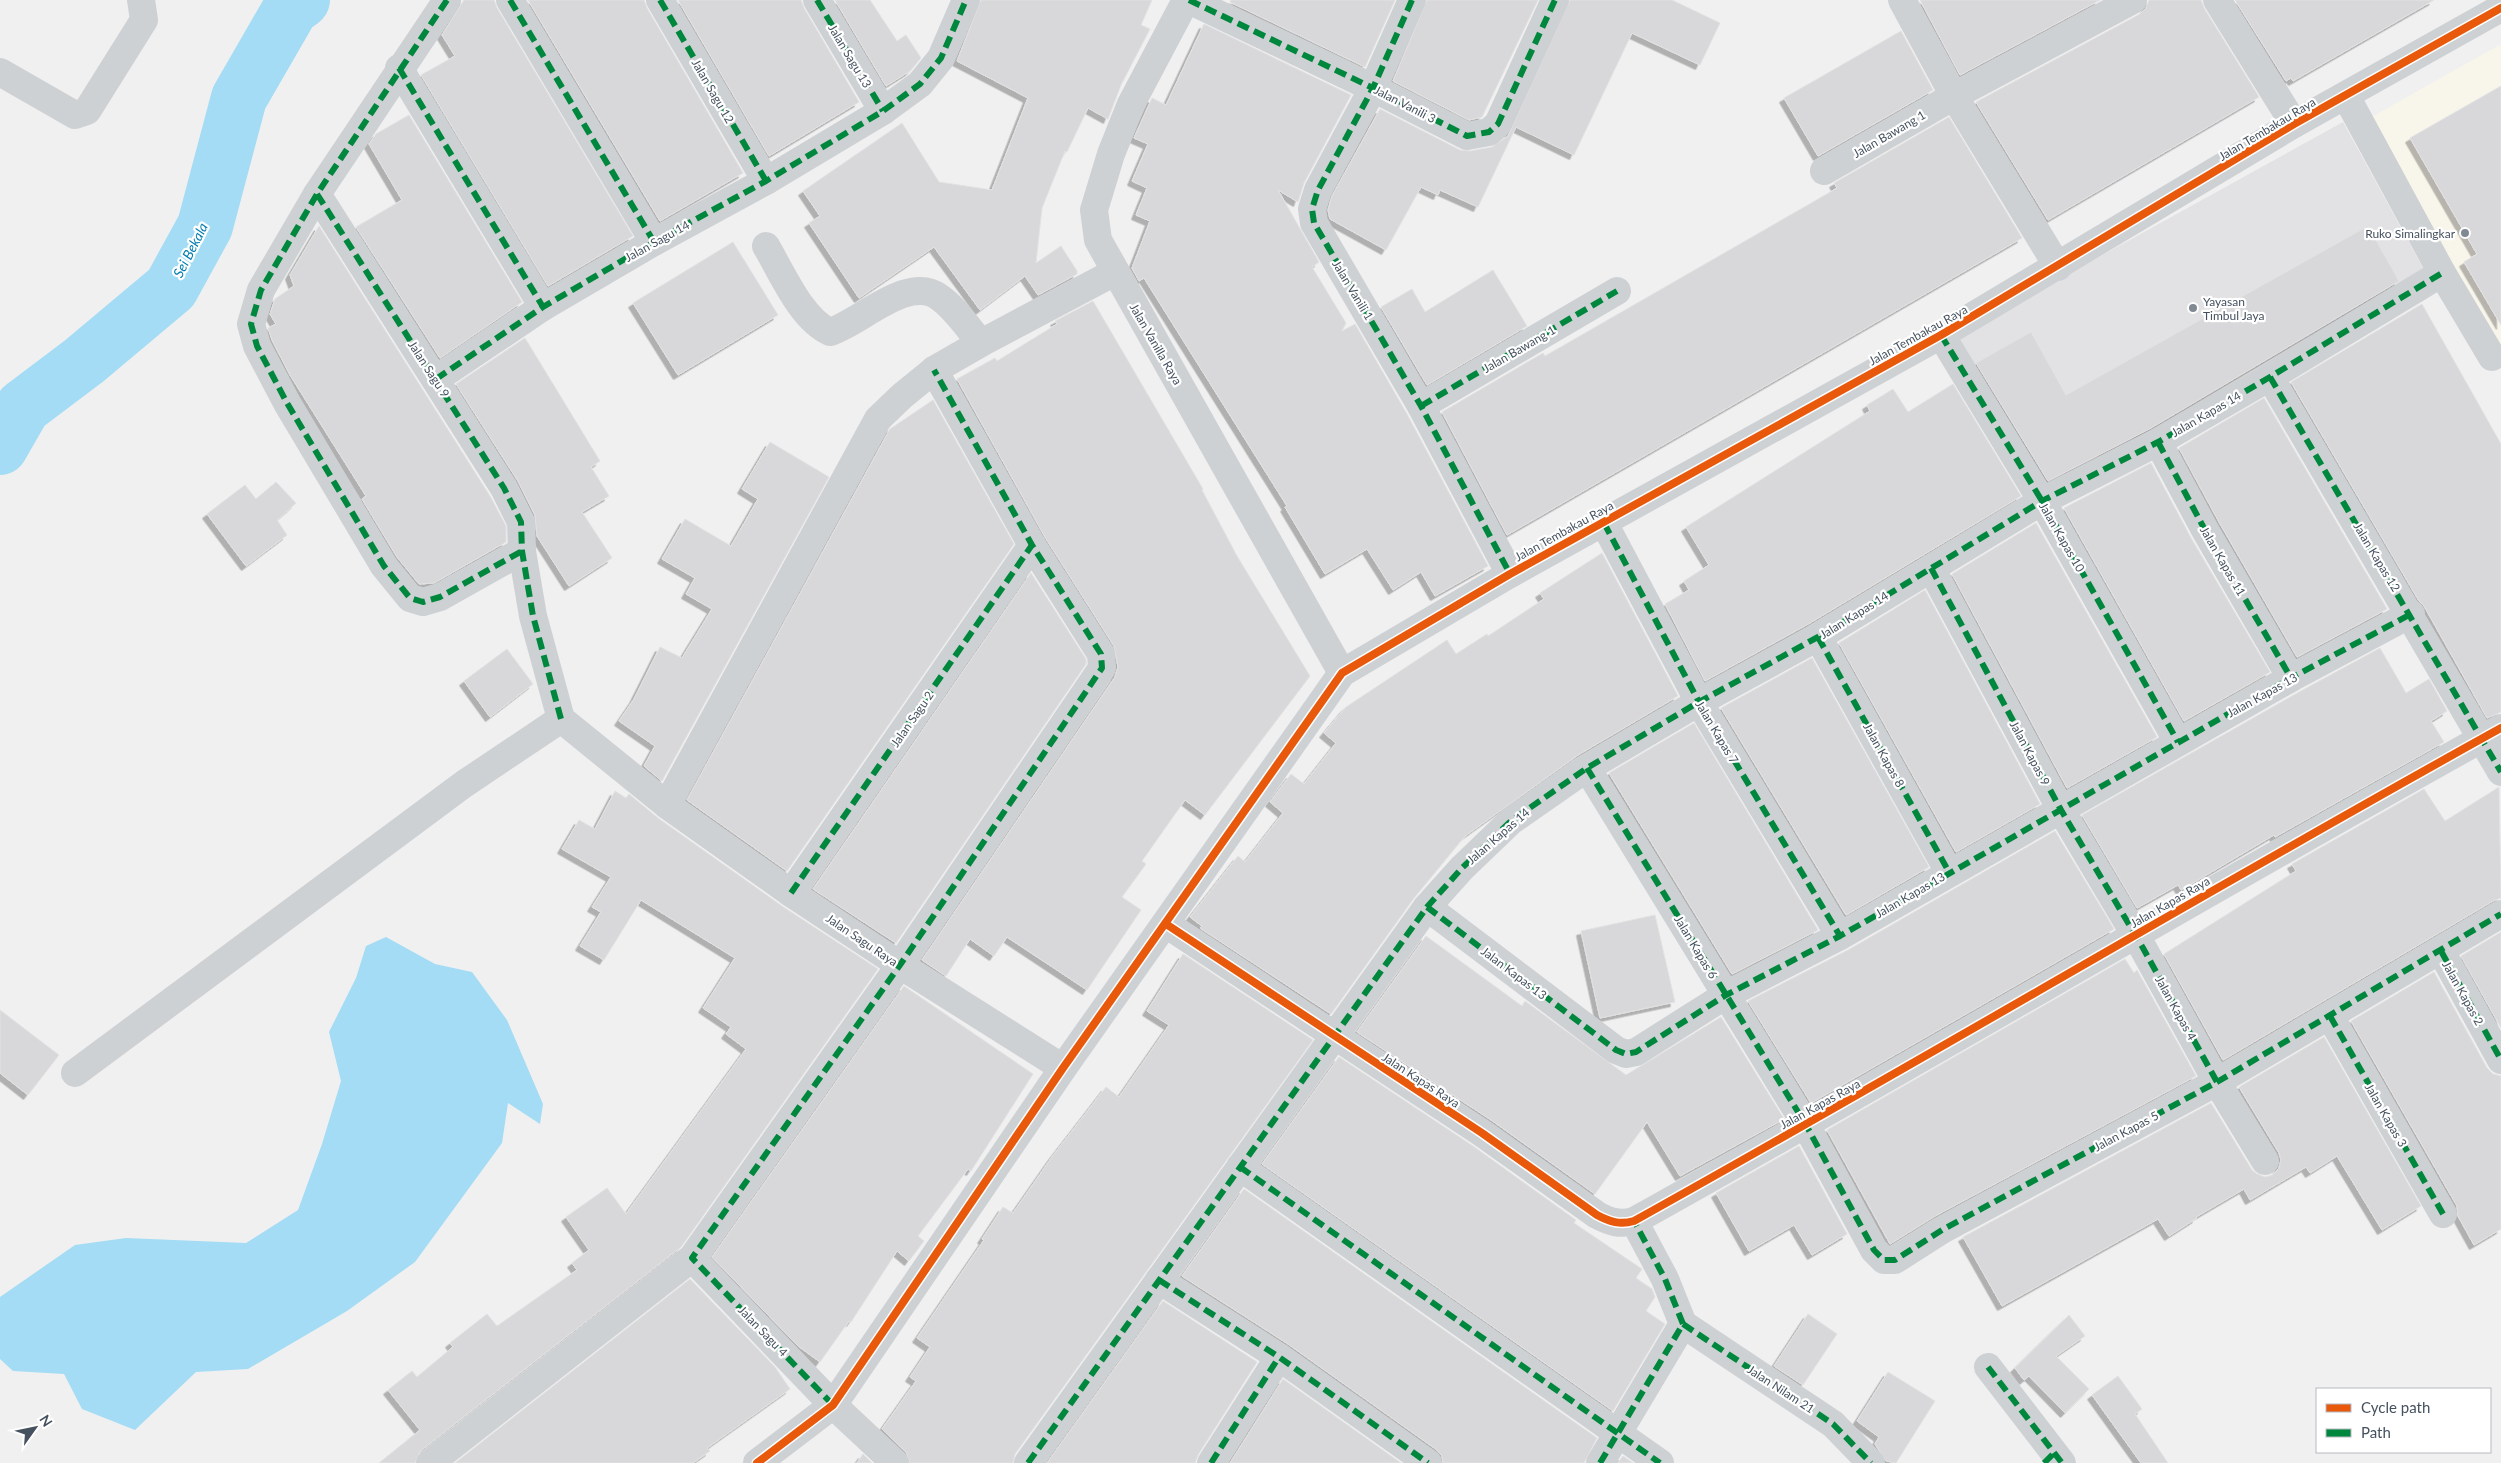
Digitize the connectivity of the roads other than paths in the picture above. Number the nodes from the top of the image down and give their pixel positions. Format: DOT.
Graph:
graph roads {
  1 [pos="142,0"];
  2 [pos="447,0"];
  3 [pos="510,0"];
  4 [pos="660,0"];
  5 [pos="817,0"];
  6 [pos="966,0"];
  7 [pos="1187,0"];
  8 [pos="1412,0"];
  9 [pos="1555,0"];
  10 [pos="1902,0"];
  11 [pos="2134,0"];
  12 [pos="2217,0"];
  13 [pos="2501,8"];
  14 [pos="399,68"];
  15 [pos="0,72"];
  16 [pos="1372,88"];
  17 [pos="1954,96"];
  18 [pos="2346,96"];
  19 [pos="883,111"];
  20 [pos="2294,124"];
  21 [pos="1824,171"];
  22 [pos="766,181"];
  23 [pos="317,194"];
  24 [pos="654,242"];
  25 [pos="766,246"];
  26 [pos="2058,267"];
  27 [pos="1115,272"];
  28 [pos="2442,273"];
  29 [pos="1617,291"];
  30 [pos="543,308"];
  31 [pos="1941,335"];
  32 [pos="981,343"];
  33 [pos="2498,360"];
  34 [pos="934,370"];
  35 [pos="2270,377"];
  36 [pos="436,379"];
  37 [pos="1421,406"];
  38 [pos="2158,442"];
  39 [pos="2042,501"];
  40 [pos="1604,523"];
  41 [pos="1032,545"];
  42 [pos="522,551"];
  43 [pos="1931,568"];
  44 [pos="1510,574"];
  45 [pos="2411,614"];
  46 [pos="1818,637"];
  47 [pos="1342,673"];
  48 [pos="2291,678"];
  49 [pos="1699,702"];
  50 [pos="560,718"];
  51 [pos="2492,733"];
  52 [pos="2178,742"];
  53 [pos="1587,768"];
  54 [pos="2501,772"];
  55 [pos="667,805"];
  56 [pos="2061,810"];
  57 [pos="1949,872"];
  58 [pos="792,893"];
  59 [pos="1427,907"];
  60 [pos="2501,914"];
  61 [pos="1166,924"];
  62 [pos="2135,935"];
  63 [pos="1840,936"];
  64 [pos="2440,951"];
  65 [pos="900,965"];
  66 [pos="1726,994"];
  67 [pos="2330,1016"];
  68 [pos="1335,1037"];
  69 [pos="2501,1060"];
  70 [pos="1063,1068"];
  71 [pos="75,1073"];
  72 [pos="2217,1082"];
  73 [pos="1806,1125"];
  74 [pos="2265,1161"];
  75 [pos="1240,1168"];
  76 [pos="2442,1214"];
  77 [pos="1634,1221"];
  78 [pos="692,1258"];
  79 [pos="1159,1280"];
  80 [pos="1684,1324"];
  81 [pos="1279,1357"];
  82 [pos="1988,1367"];
  83 [pos="833,1405"];
  84 [pos="1619,1435"];
  85 [pos="2053,1459"];
  86 [pos="430,1463"];
  87 [pos="757,1463"];
  88 [pos="895,1463"];
  89 [pos="1028,1463"];
  90 [pos="1211,1463"];
  91 [pos="1428,1463"];
  92 [pos="1600,1463"];
  93 [pos="1660,1463"];
  94 [pos="1871,1463"];
  1 -- 15 [label="street"];
  2 -- 14 [label="street"];
  3 -- 24 [label="street"];
  4 -- 22 [label="street, Jalan Sagu 12"];
  5 -- 19 [label="street, Jalan Sagu 13"];
  6 -- 19 [label="street, Jalan Sagu 14"];
  7 -- 16 [label="street, Jalan Vanili 3"];
  7 -- 27 [label="street, Jalan Vanilla Raya"];
  8 -- 16 [label="street, Jalan Vanili 1"];
  9 -- 16 [label="street, Jalan Vanili 3"];
  10 -- 17 [label="street"];
  11 -- 17 [label="street, Jalan Bawang 1"];
  12 -- 20 [label="street"];
  13 -- 18 [label="street, Jalan Tembakau Raya"];
  14 -- 23 [label="street"];
  14 -- 30 [label="street"];
  16 -- 37 [label="street, Jalan Vanili 1"];
  17 -- 21 [label="street, Jalan Bawang 1"];
  17 -- 26 [label="street"];
  18 -- 20 [label="street, Jalan Tembakau Raya"];
  18 -- 28 [label="street"];
  19 -- 22 [label="street, Jalan Sagu 14"];
  20 -- 26 [label="street, Jalan Tembakau Raya"];
  22 -- 24 [label="street, Jalan Sagu 14"];
  23 -- 36 [label="street, Jalan Sagu 9"];
  23 -- 42 [label="street"];
  24 -- 30 [label="street, Jalan Sagu 14"];
  25 -- 32 [label="street"];
  26 -- 31 [label="street, Jalan Tembakau Raya"];
  27 -- 32 [label="street"];
  27 -- 47 [label="street, Jalan Vanilla Raya"];
  28 -- 33 [label="street"];
  28 -- 35 [label="street, Jalan Kapas 14"];
  29 -- 37 [label="street, Jalan Bawang 1"];
  30 -- 36 [label="street, Jalan Sagu 14"];
  31 -- 39 [label="street, Jalan Kapas 10"];
  31 -- 40 [label="street, Jalan Tembakau Raya"];
  32 -- 34 [label="street"];
  34 -- 41 [label="street"];
  34 -- 55 [label="street"];
  35 -- 38 [label="street, Jalan Kapas 14"];
  35 -- 45 [label="street, Jalan Kapas 12"];
  36 -- 42 [label="street, Jalan Sagu 9"];
  37 -- 44 [label="street, Jalan Vanili 1"];
  38 -- 39 [label="street, Jalan Kapas 14"];
  38 -- 48 [label="street, Jalan Kapas 11"];
  39 -- 43 [label="street, Jalan Kapas 14"];
  39 -- 52 [label="street, Jalan Kapas 10"];
  40 -- 44 [label="street, Jalan Tembakau Raya"];
  40 -- 49 [label="street, Jalan Kapas 7"];
  41 -- 58 [label="street, Jalan Sagu 2"];
  41 -- 65 [label="street"];
  42 -- 50 [label="street, Jalan Sagu 9"];
  43 -- 46 [label="street, Jalan Kapas 14"];
  43 -- 56 [label="street, Jalan Kapas 9"];
  44 -- 47 [label="street, Jalan Tembakau Raya"];
  45 -- 48 [label="street, Jalan Kapas 13"];
  45 -- 51 [label="street, Jalan Kapas 12"];
  46 -- 49 [label="street, Jalan Kapas 14"];
  46 -- 57 [label="street, Jalan Kapas 8"];
  47 -- 61 [label="street"];
  48 -- 52 [label="street, Jalan Kapas 13"];
  49 -- 53 [label="street, Jalan Kapas 14"];
  49 -- 63 [label="street, Jalan Kapas 7"];
  50 -- 55 [label="street, Jalan Sagu Raya"];
  50 -- 71 [label="street"];
  51 -- 54 [label="street, Jalan Kapas 12"];
  51 -- 62 [label="street, Jalan Kapas Raya"];
  52 -- 56 [label="street, Jalan Kapas 13"];
  53 -- 59 [label="street, Jalan Kapas 14"];
  53 -- 66 [label="street, Jalan Kapas 6"];
  55 -- 58 [label="street, Jalan Sagu Raya"];
  56 -- 57 [label="street, Jalan Kapas 13"];
  56 -- 62 [label="street, Jalan Kapas 9"];
  57 -- 63 [label="street, Jalan Kapas 13"];
  58 -- 65 [label="street, Jalan Sagu Raya"];
  59 -- 66 [label="street, Jalan Kapas 13"];
  59 -- 68 [label="street, Jalan Kapas 14"];
  60 -- 64 [label="street, Jalan Kapas 5"];
  61 -- 68 [label="street, Jalan Kapas Raya"];
  61 -- 70 [label="street"];
  62 -- 72 [label="street, Jalan Kapas 4"];
  62 -- 73 [label="street, Jalan Kapas Raya"];
  63 -- 66 [label="street, Jalan Kapas 13"];
  64 -- 67 [label="street, Jalan Kapas 5"];
  64 -- 69 [label="street, Jalan Kapas 2"];
  65 -- 70 [label="street, Jalan Sagu Raya"];
  65 -- 78 [label="street"];
  66 -- 73 [label="street, Jalan Kapas 6"];
  67 -- 72 [label="street, Jalan Kapas 5"];
  67 -- 76 [label="street, Jalan Kapas 3"];
  68 -- 75 [label="street, Jalan Kapas 14"];
  68 -- 77 [label="street, Jalan Kapas Raya"];
  70 -- 83 [label="street"];
  72 -- 73 [label="street, Jalan Kapas 5"];
  72 -- 74 [label="street, Jalan Kapas 4"];
  73 -- 77 [label="street, Jalan Kapas Raya"];
  75 -- 79 [label="street, Jalan Kapas 14"];
  75 -- 84 [label="street"];
  77 -- 80 [label="street"];
  78 -- 83 [label="street, Jalan Sagu 4"];
  78 -- 86 [label="street"];
  79 -- 81 [label="street"];
  79 -- 89 [label="street, Jalan Kapas 14"];
  80 -- 84 [label="street"];
  80 -- 94 [label="street, Jalan Nilam 21"];
  81 -- 90 [label="street"];
  81 -- 91 [label="street"];
  82 -- 85 [label="street"];
  83 -- 87 [label="street"];
  83 -- 88 [label="street, Jalan Sagu 4"];
  84 -- 92 [label="street"];
  84 -- 93 [label="street"];
}
